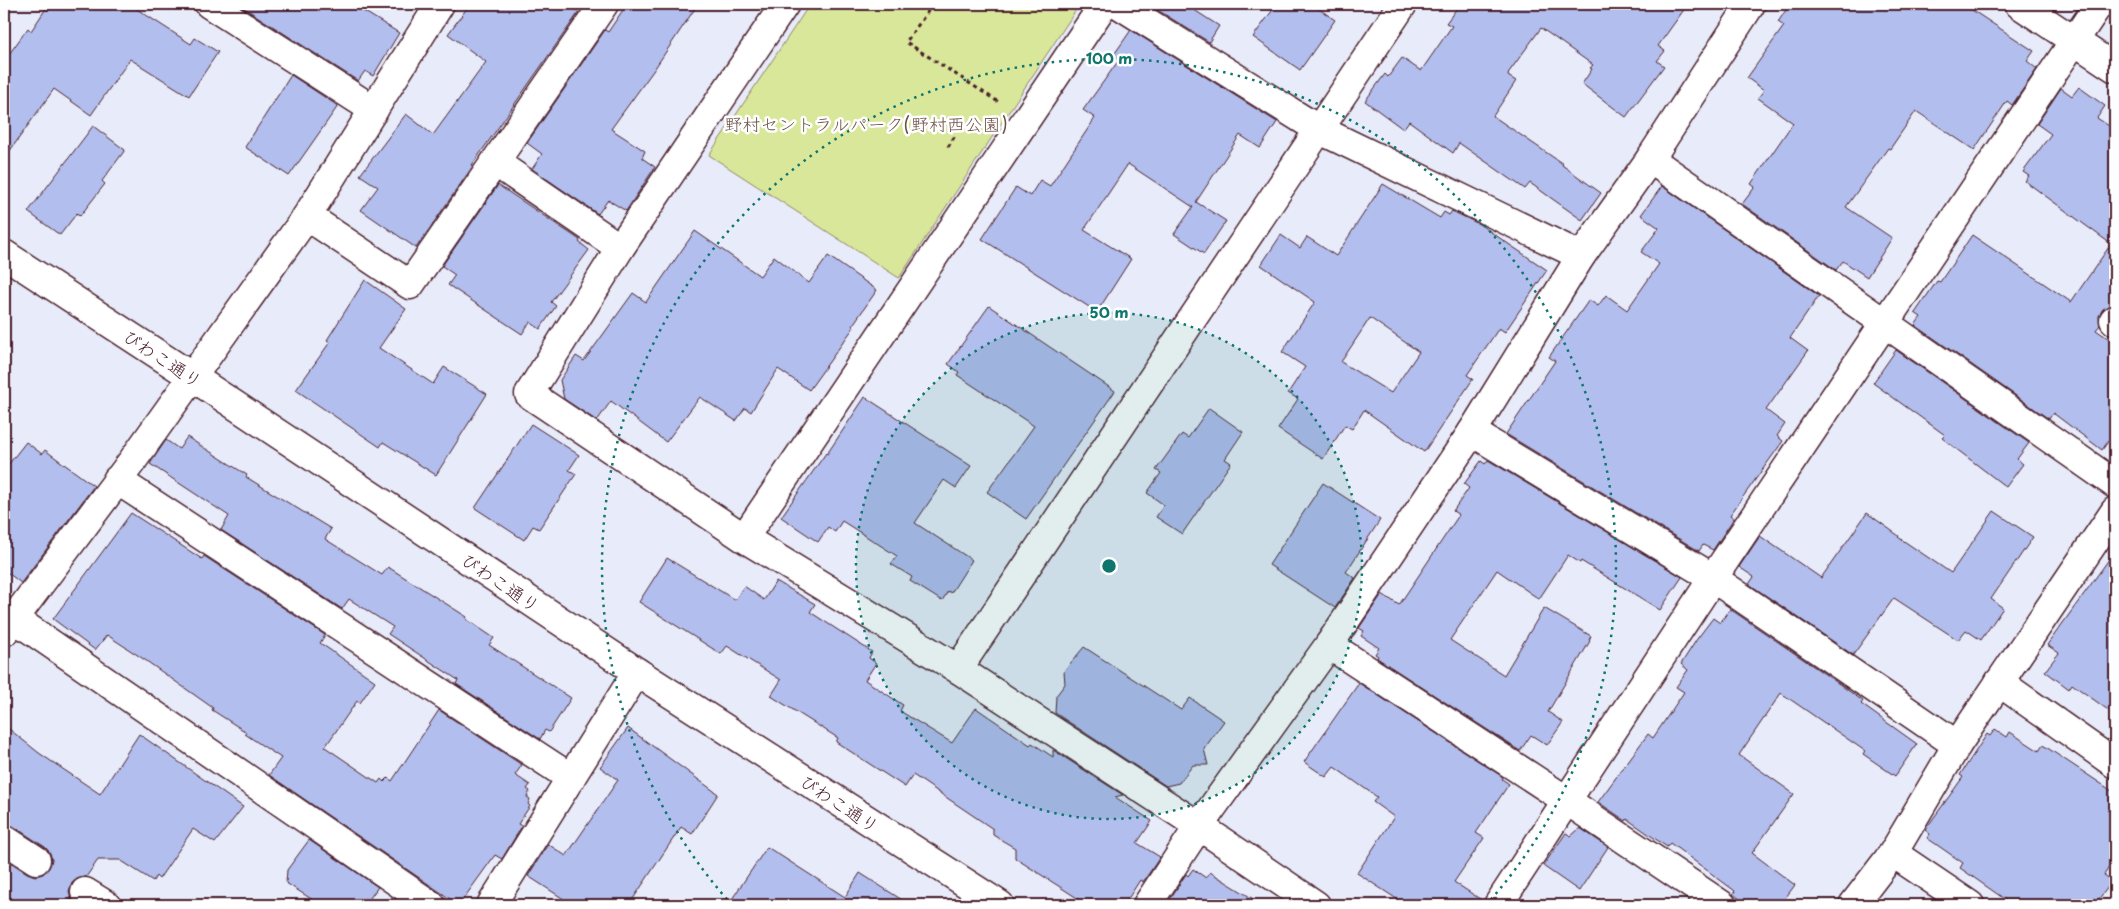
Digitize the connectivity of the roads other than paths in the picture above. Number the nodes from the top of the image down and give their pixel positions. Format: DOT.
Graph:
graph roads {
  1 [pos="209,4"];
  2 [pos="440,4"];
  3 [pos="604,4"];
  4 [pos="786,4"];
  5 [pos="1104,4"];
  6 [pos="1118,4"];
  7 [pos="1403,4"];
  8 [pos="1751,4"];
  9 [pos="2019,4"];
  10 [pos="2099,4"];
  11 [pos="2075,41"];
  12 [pos="2115,68"];
  13 [pos="374,110"];
  14 [pos="1318,129"];
  15 [pos="1650,159"];
  16 [pos="495,162"];
  17 [pos="307,216"];
  18 [pos="620,248"];
  19 [pos="4,254"];
  20 [pos="1581,256"];
  21 [pos="1886,322"];
  22 [pos="191,376"];
  23 [pos="1472,432"];
  24 [pos="117,480"];
  25 [pos="2115,484"];
  26 [pos="2115,511"];
  27 [pos="744,538"];
  28 [pos="1713,578"];
  29 [pos="9,626"];
  30 [pos="1330,645"];
  31 [pos="958,669"];
  32 [pos="637,672"];
  33 [pos="1999,682"];
  34 [pos="1957,745"];
  35 [pos="2115,764"];
  36 [pos="571,778"];
  37 [pos="1566,800"];
  38 [pos="1200,826"];
  39 [pos="4,839"];
  40 [pos="1893,853"];
  41 [pos="36,860"];
  42 [pos="431,905"];
  43 [pos="493,905"];
  44 [pos="1000,905"];
  45 [pos="1146,905"];
  46 [pos="1316,905"];
  47 [pos="1498,905"];
  48 [pos="1722,905"];
  49 [pos="1853,905"];
  50 [pos="1970,905"];
  1 -- 13 [label="street"];
  2 -- 13 [label="street"];
  3 -- 16 [label="street"];
  4 -- 18 [label="street"];
  5 -- 27 [label="street"];
  6 -- 14 [label="street"];
  7 -- 14 [label="street"];
  8 -- 15 [label="street"];
  9 -- 11 [label="street"];
  10 -- 11 [label="street"];
  11 -- 12 [label="street"];
  11 -- 21 [label="street"];
  13 -- 17 [label="street"];
  14 -- 20 [label="street"];
  14 -- 31 [label="street"];
  15 -- 20 [label="street"];
  15 -- 21 [label="street"];
  16 -- 17 [label="street"];
  16 -- 18 [label="street"];
  17 -- 22 [label="street"];
  18 -- 27 [label="street"];
  19 -- 22 [label="street, びわこ通り"];
  20 -- 23 [label="street"];
  21 -- 25 [label="street"];
  21 -- 28 [label="street"];
  22 -- 24 [label="street"];
  22 -- 32 [label="street, びわこ通り"];
  23 -- 28 [label="street"];
  23 -- 30 [label="street"];
  24 -- 29 [label="street"];
  24 -- 36 [label="street"];
  26 -- 33 [label="street"];
  27 -- 31 [label="street"];
  28 -- 34 [label="street"];
  28 -- 37 [label="street"];
  29 -- 42 [label="street"];
  30 -- 37 [label="street"];
  30 -- 38 [label="street"];
  31 -- 38 [label="street"];
  32 -- 36 [label="street"];
  32 -- 44 [label="street, びわこ通り"];
  33 -- 34 [label="street"];
  33 -- 35 [label="street"];
  34 -- 40 [label="street"];
  36 -- 43 [label="street"];
  37 -- 47 [label="street"];
  37 -- 48 [label="street"];
  38 -- 45 [label="street"];
  38 -- 46 [label="street"];
  39 -- 41 [label="street"];
  40 -- 49 [label="street"];
  40 -- 50 [label="street"];
}
